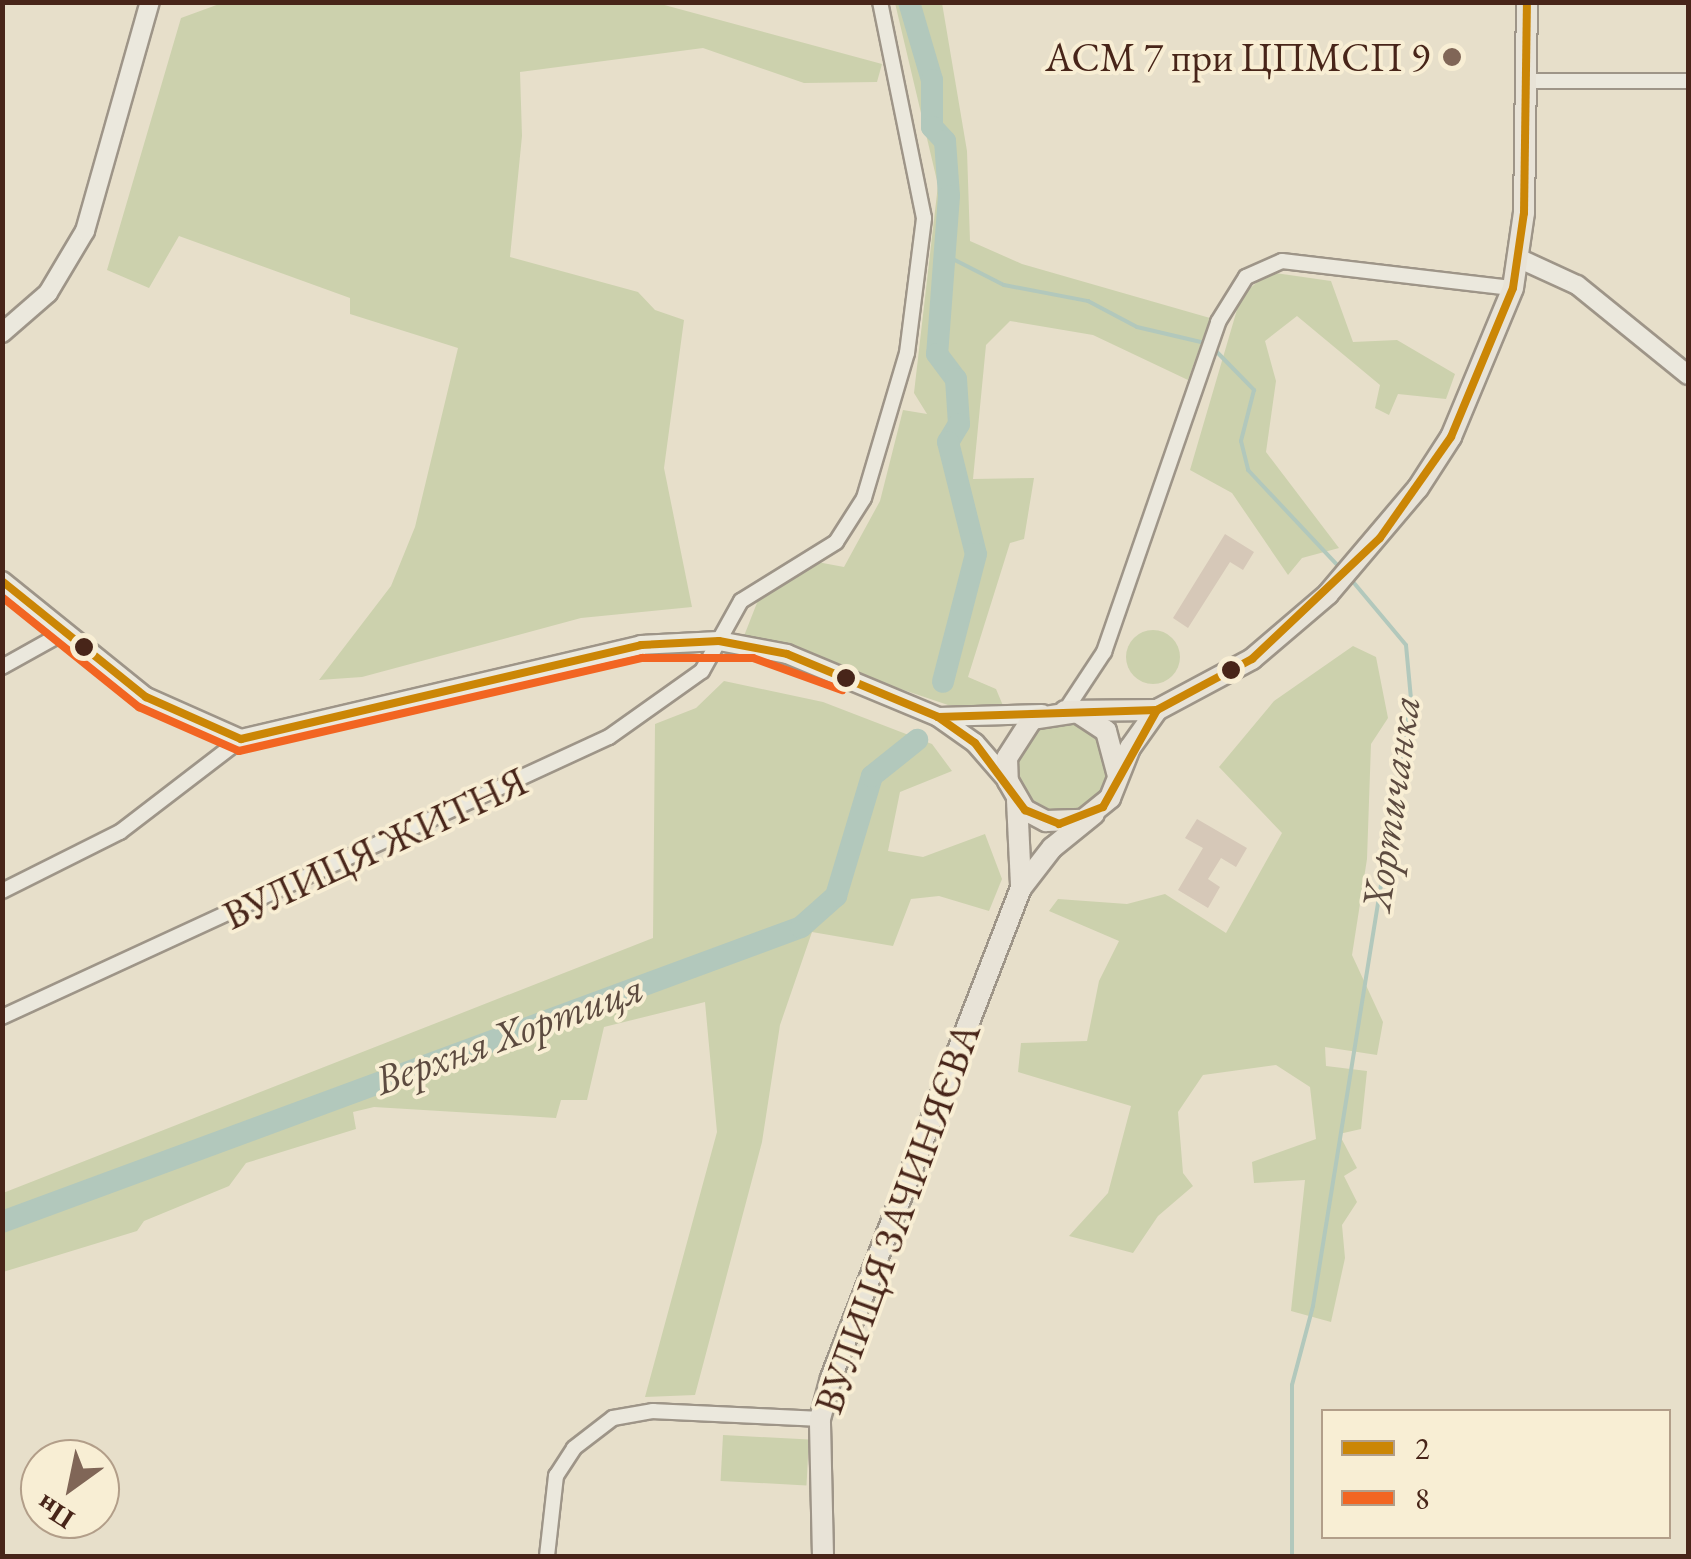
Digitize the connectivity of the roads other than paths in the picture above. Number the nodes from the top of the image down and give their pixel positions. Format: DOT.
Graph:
graph roads {
  1 [pos="150,2"];
  2 [pos="880,2"];
  3 [pos="1527,2"];
  4 [pos="1688,81"];
  5 [pos="1525,82"];
  6 [pos="1518,258"];
  7 [pos="1513,288"];
  8 [pos="2,333"];
  9 [pos="1688,376"];
  10 [pos="2,582"];
  11 [pos="63,633"];
  12 [pos="719,640"];
  13 [pos="2,666"];
  14 [pos="1066,710"];
  15 [pos="1157,710"];
  16 [pos="1042,714"];
  17 [pos="938,717"];
  18 [pos="241,739"];
  19 [pos="1118,776"];
  20 [pos="1012,791"];
  21 [pos="1094,814"];
  22 [pos="1021,888"];
  23 [pos="2,891"];
  24 [pos="2,1017"];
  25 [pos="820,1419"];
  26 [pos="547,1556"];
  27 [pos="823,1556"];
  1 -- 8 [label="street"];
  2 -- 12 [label="street, ВУЛИЦЯ ЖИТНЯ"];
  3 -- 5 [label="main road"];
  4 -- 5 [label="street"];
  5 -- 6 [label="main road"];
  6 -- 7 [label="main road"];
  6 -- 9 [label="street"];
  7 -- 14 [label="street"];
  7 -- 15 [label="main road"];
  10 -- 11 [label="street"];
  11 -- 13 [label="street"];
  11 -- 18 [label="street"];
  12 -- 17 [label="street"];
  12 -- 18 [label="street"];
  12 -- 24 [label="street, ВУЛИЦЯ ЖИТНЯ"];
  14 -- 15 [label="main road"];
  14 -- 16 [label="main road"];
  14 -- 19 [label="main road"];
  15 -- 19 [label="main road"];
  16 -- 17 [label="street"];
  16 -- 20 [label="main road"];
  17 -- 20 [label="street"];
  18 -- 23 [label="street"];
  19 -- 21 [label="main road"];
  20 -- 21 [label="main road"];
  20 -- 22 [label="main road"];
  21 -- 22 [label="main road"];
  22 -- 25 [label="main road, ВУЛИЦЯ ЗАЧИНЯЄВА"];
  25 -- 26 [label="street"];
  25 -- 27 [label="main road, ВУЛИЦЯ ЗАЧИНЯЄВА"];
}
